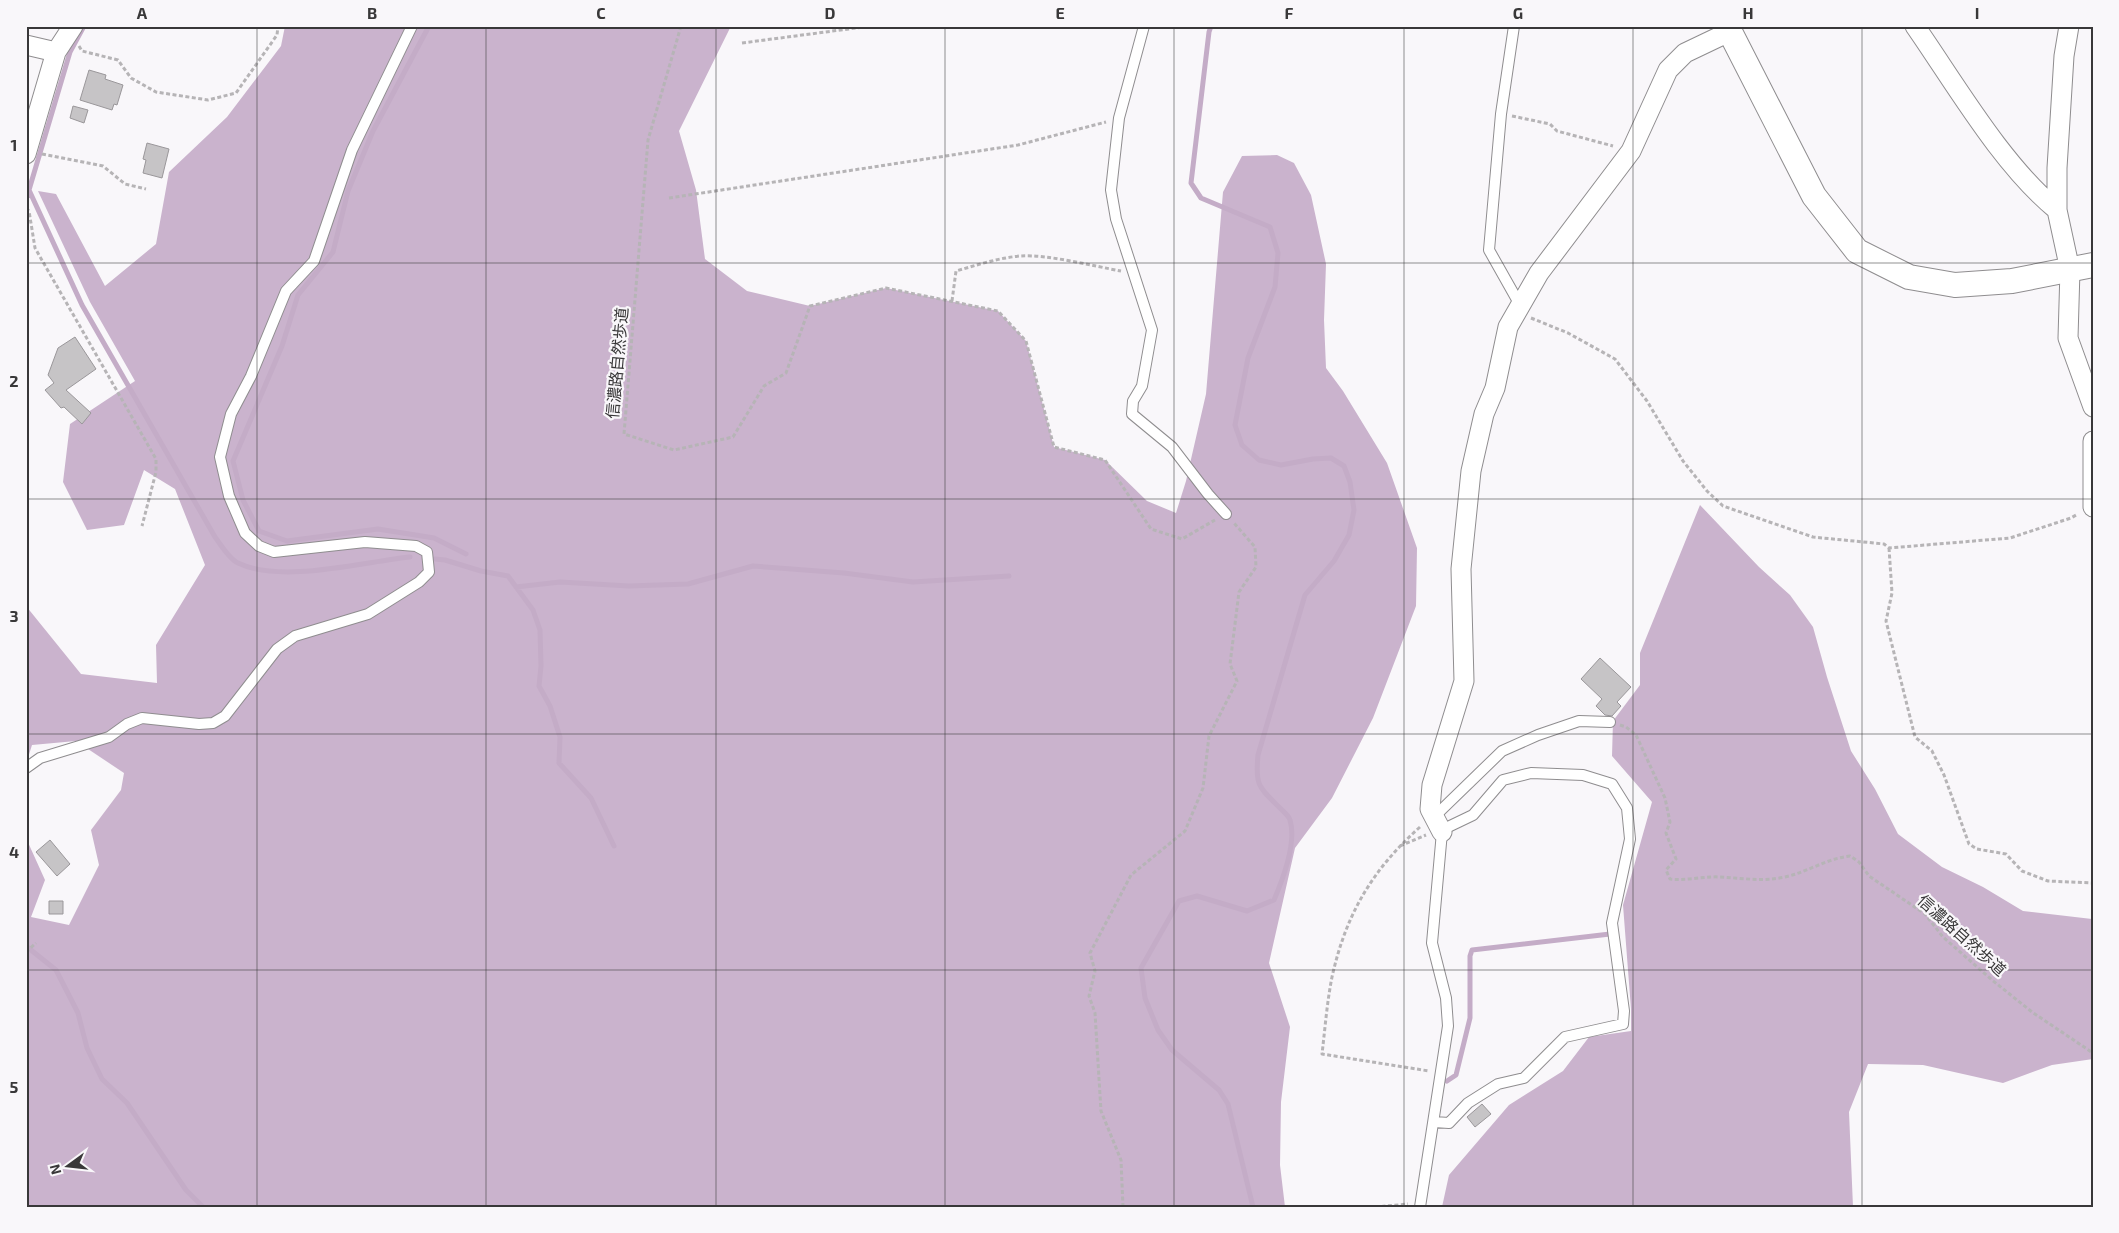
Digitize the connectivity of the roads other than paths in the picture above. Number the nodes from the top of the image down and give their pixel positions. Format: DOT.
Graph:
graph roads {
  1 [pos="73,26"];
  2 [pos="412,26"];
  3 [pos="1144,26"];
  4 [pos="1514,26"];
  5 [pos="1915,26"];
  6 [pos="2069,26"];
  7 [pos="1728,29"];
  8 [pos="26,45"];
  9 [pos="56,52"];
  10 [pos="26,154"];
  11 [pos="2057,210"];
  12 [pos="2081,267"];
  13 [pos="1518,309"];
  14 [pos="2093,407"];
  15 [pos="2093,441"];
  16 [pos="2092,506"];
  17 [pos="1226,514"];
  18 [pos="1610,722"];
  19 [pos="26,768"];
  20 [pos="1436,819"];
  21 [pos="1434,1122"];
  22 [pos="1421,1205"];
  1 -- 9 [label="street"];
  2 -- 19 [label="lane"];
  3 -- 17 [label="lane"];
  4 -- 13 [label="lane"];
  5 -- 11 [label="street"];
  6 -- 11 [label="street"];
  7 -- 12 [label="street"];
  7 -- 13 [label="street"];
  8 -- 9 [label="street"];
  9 -- 10 [label="street"];
  11 -- 12 [label="street"];
  12 -- 14 [label="street"];
  13 -- 20 [label="street"];
  15 -- 16 [label="street"];
  18 -- 20 [label="lane"];
  20 -- 21 [label="lane"];
  20 -- 21 [label="lane"];
  21 -- 22 [label="lane"];
}
